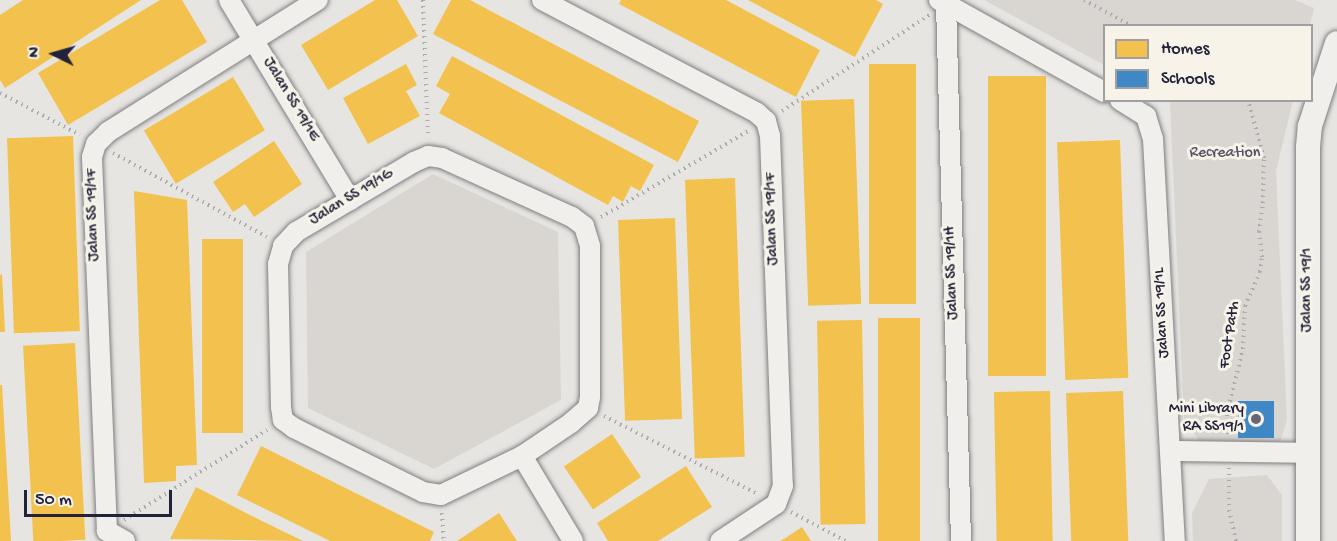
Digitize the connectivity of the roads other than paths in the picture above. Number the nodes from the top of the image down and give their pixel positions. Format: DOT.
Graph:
graph roads {
  1 [pos="229,0"];
  2 [pos="318,0"];
  3 [pos="542,0"];
  4 [pos="942,2"];
  5 [pos="254,40"];
  6 [pos="1337,43"];
  7 [pos="1103,91"];
  8 [pos="1123,102"];
  9 [pos="350,200"];
  10 [pos="1170,452"];
  11 [pos="1309,453"];
  12 [pos="522,456"];
  13 [pos="125,541"];
  14 [pos="573,541"];
  15 [pos="720,541"];
  16 [pos="961,541"];
  17 [pos="1175,541"];
  18 [pos="1308,541"];
  1 -- 5 [label="street, Jalan SS 19/1E"];
  2 -- 5 [label="street"];
  3 -- 15 [label="street, Jalan SS 19/1F"];
  4 -- 7 [label="street"];
  4 -- 16 [label="street, Jalan SS 19/1H"];
  5 -- 9 [label="street, Jalan SS 19/1E"];
  5 -- 13 [label="street, Jalan SS 19/1F"];
  6 -- 11 [label="street, Jalan SS 19/1"];
  8 -- 10 [label="street, Jalan SS 19/1L"];
  9 -- 12 [label="street, Jalan SS 19/1G"];
  9 -- 12 [label="street, Jalan SS 19/1G"];
  10 -- 11 [label="street"];
  10 -- 17 [label="street, Jalan SS 19/1L"];
  11 -- 18 [label="street, Jalan SS 19/1"];
  12 -- 14 [label="street"];
}
